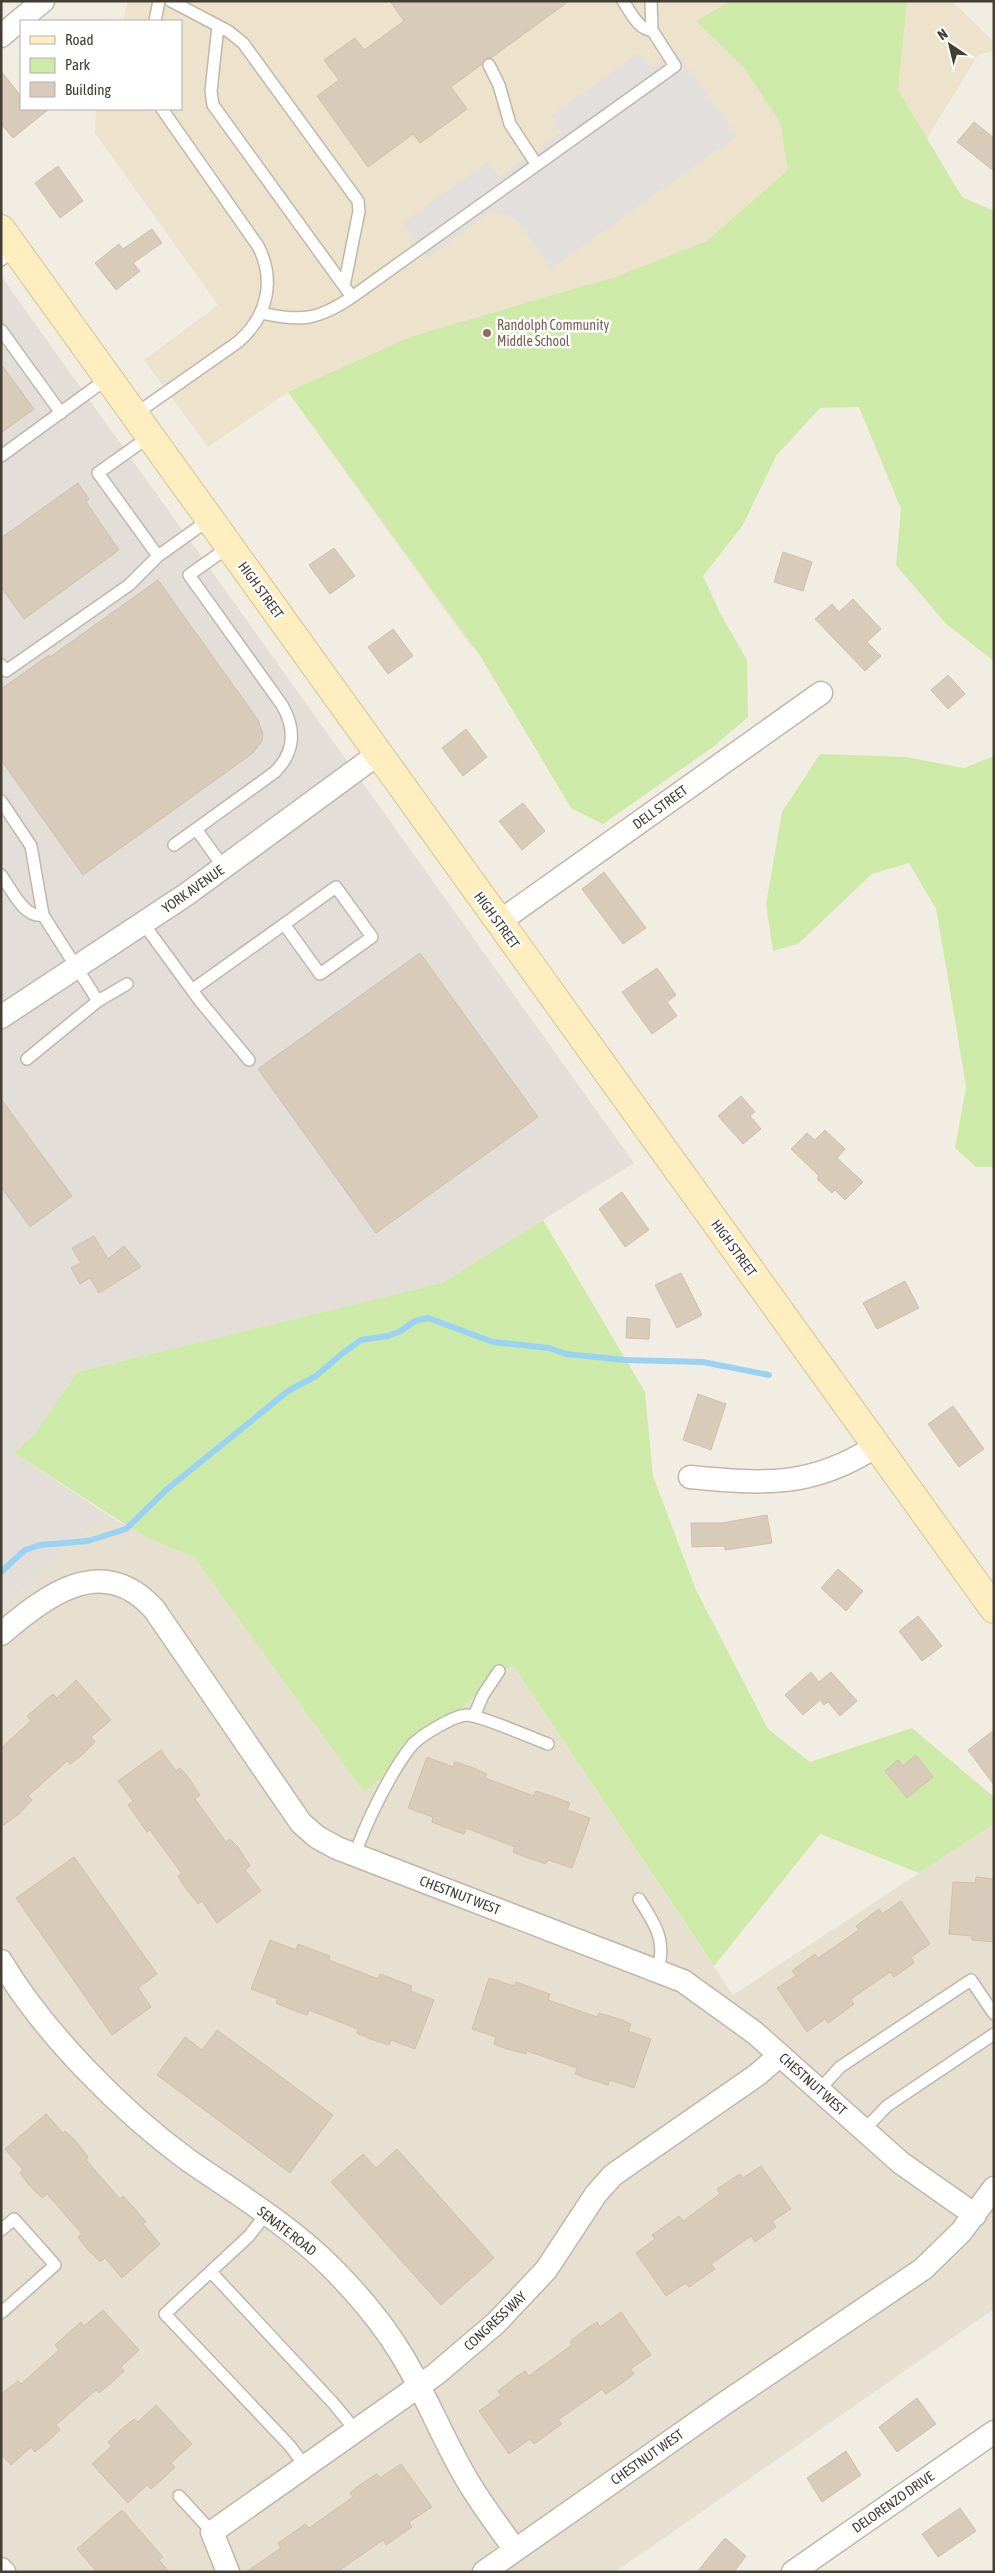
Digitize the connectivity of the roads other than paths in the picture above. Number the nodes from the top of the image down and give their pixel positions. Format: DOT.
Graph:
graph roads {
  1 [pos="43,1"];
  2 [pos="158,1"];
  3 [pos="170,1"];
  4 [pos="623,1"];
  5 [pos="651,1"];
  6 [pos="20,20"];
  7 [pos="20,20"];
  8 [pos="155,20"];
  9 [pos="218,26"];
  10 [pos="652,30"];
  11 [pos="1,36"];
  12 [pos="489,66"];
  13 [pos="163,110"];
  14 [pos="537,165"];
  15 [pos="6,246"];
  16 [pos="344,286"];
  17 [pos="352,297"];
  18 [pos="262,313"];
  19 [pos="1,330"];
  20 [pos="108,378"];
  21 [pos="60,413"];
  22 [pos="134,414"];
  23 [pos="150,436"];
  24 [pos="1,456"];
  25 [pos="210,519"];
  26 [pos="230,546"];
  27 [pos="158,556"];
  28 [pos="1,665"];
  29 [pos="821,692"];
  30 [pos="378,754"];
  31 [pos="1,801"];
  32 [pos="196,829"];
  33 [pos="174,845"];
  34 [pos="224,868"];
  35 [pos="1,875"];
  36 [pos="43,915"];
  37 [pos="499,922"];
  38 [pos="143,923"];
  39 [pos="284,924"];
  40 [pos="76,968"];
  41 [pos="127,984"];
  42 [pos="192,990"];
  43 [pos="98,1001"];
  44 [pos="1,1017"];
  45 [pos="27,1059"];
  46 [pos="249,1060"];
  47 [pos="876,1446"];
  48 [pos="690,1477"];
  49 [pos="994,1609"];
  50 [pos="1,1634"];
  51 [pos="499,1671"];
  52 [pos="474,1716"];
  53 [pos="548,1744"];
  54 [pos="355,1855"];
  55 [pos="639,1899"];
  56 [pos="1,1960"];
  57 [pos="657,1971"];
  58 [pos="994,2014"];
  59 [pos="994,2034"];
  60 [pos="780,2054"];
  61 [pos="820,2089"];
  62 [pos="864,2130"];
  63 [pos="994,2188"];
  64 [pos="266,2214"];
  65 [pos="975,2215"];
  66 [pos="1,2230"];
  67 [pos="210,2272"];
  68 [pos="1,2313"];
  69 [pos="419,2387"];
  70 [pos="356,2431"];
  71 [pos="994,2432"];
  72 [pos="305,2466"];
  73 [pos="179,2496"];
  74 [pos="212,2532"];
  75 [pos="515,2550"];
  76 [pos="228,2572"];
  77 [pos="484,2572"];
  78 [pos="792,2572"];
  1 -- 7 [label="street"];
  2 -- 8 [label="lane"];
  3 -- 9 [label="lane"];
  4 -- 10 [label="lane"];
  5 -- 10 [label="lane"];
  6 -- 11 [label="street"];
  9 -- 16 [label="lane"];
  9 -- 16 [label="lane"];
  10 -- 14 [label="lane"];
  12 -- 14 [label="lane"];
  13 -- 18 [label="lane"];
  14 -- 17 [label="lane"];
  15 -- 20 [label="main road, HIGH STREET"];
  16 -- 17 [label="lane"];
  17 -- 18 [label="lane"];
  18 -- 22 [label="lane"];
  19 -- 21 [label="lane"];
  20 -- 21 [label="lane"];
  20 -- 22 [label="main road, HIGH STREET"];
  21 -- 24 [label="lane"];
  22 -- 23 [label="main road, HIGH STREET"];
  23 -- 25 [label="main road, HIGH STREET"];
  23 -- 27 [label="lane"];
  25 -- 26 [label="main road, HIGH STREET"];
  25 -- 27 [label="lane"];
  26 -- 30 [label="main road, HIGH STREET"];
  26 -- 32 [label="lane"];
  27 -- 28 [label="lane"];
  29 -- 37 [label="street, DELL STREET"];
  30 -- 34 [label="street, YORK AVENUE"];
  30 -- 37 [label="main road, HIGH STREET"];
  31 -- 36 [label="lane"];
  32 -- 33 [label="lane"];
  32 -- 34 [label="lane"];
  34 -- 38 [label="street, YORK AVENUE"];
  35 -- 36 [label="lane"];
  36 -- 40 [label="lane"];
  37 -- 47 [label="main road, HIGH STREET"];
  38 -- 40 [label="street, YORK AVENUE"];
  38 -- 42 [label="lane"];
  39 -- 39 [label="lane"];
  39 -- 42 [label="lane"];
  40 -- 43 [label="lane"];
  40 -- 44 [label="street, YORK AVENUE"];
  41 -- 43 [label="lane"];
  42 -- 46 [label="lane"];
  43 -- 45 [label="lane"];
  47 -- 48 [label="street"];
  47 -- 49 [label="main road, HIGH STREET"];
  50 -- 54 [label="street, CHESTNUT WEST"];
  51 -- 52 [label="lane"];
  52 -- 53 [label="lane"];
  52 -- 54 [label="lane"];
  54 -- 57 [label="street, CHESTNUT WEST"];
  55 -- 57 [label="lane"];
  56 -- 64 [label="street, SENATE ROAD"];
  57 -- 60 [label="street, CHESTNUT WEST"];
  58 -- 61 [label="lane"];
  59 -- 62 [label="lane"];
  60 -- 61 [label="street, CHESTNUT WEST"];
  60 -- 69 [label="street, CONGRESS WAY"];
  61 -- 62 [label="street, CHESTNUT WEST"];
  62 -- 65 [label="street, CHESTNUT WEST"];
  63 -- 65 [label="street, CHESTNUT WEST"];
  64 -- 67 [label="lane"];
  64 -- 69 [label="street, SENATE ROAD"];
  65 -- 75 [label="street, CHESTNUT WEST"];
  66 -- 68 [label="lane"];
  67 -- 70 [label="lane"];
  67 -- 72 [label="lane"];
  69 -- 70 [label="street, CONGRESS WAY"];
  69 -- 75 [label="street, SENATE ROAD"];
  70 -- 72 [label="street, CONGRESS WAY"];
  71 -- 78 [label="street, DELORENZO DRIVE"];
  72 -- 74 [label="street, CONGRESS WAY"];
  73 -- 74 [label="lane"];
  74 -- 76 [label="street"];
  75 -- 77 [label="street, CHESTNUT WEST"];
}
